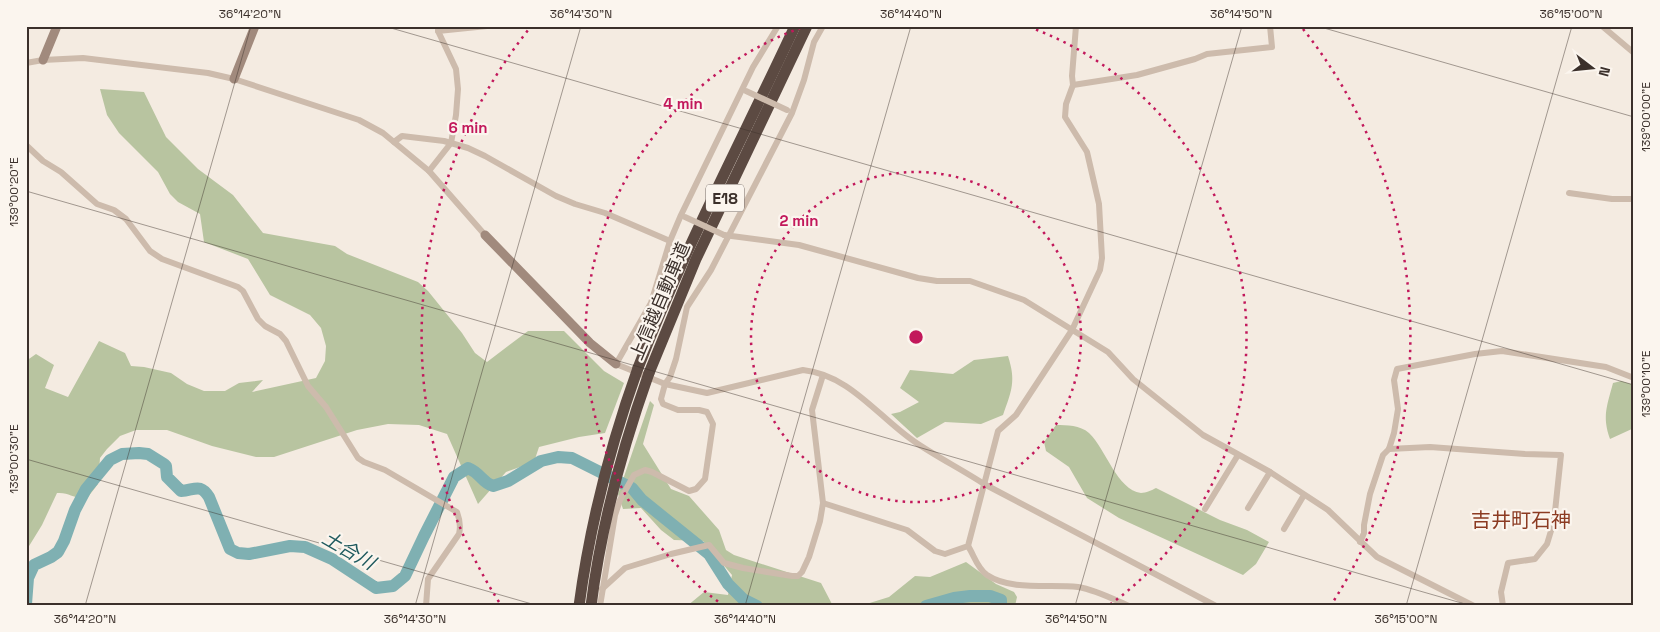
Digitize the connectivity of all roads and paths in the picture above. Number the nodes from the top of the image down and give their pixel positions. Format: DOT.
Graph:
graph roads {
  1 [pos="56,26"];
  2 [pos="255,26"];
  3 [pos="487,26"];
  4 [pos="778,26"];
  5 [pos="795,26"];
  6 [pos="807,26"];
  7 [pos="823,26"];
  8 [pos="1076,26"];
  9 [pos="1270,26"];
  10 [pos="1602,26"];
  11 [pos="438,29"];
  12 [pos="1634,53"];
  13 [pos="43,60"];
  14 [pos="26,62"];
  15 [pos="234,79"];
  16 [pos="1073,86"];
  17 [pos="744,91"];
  18 [pos="790,112"];
  19 [pos="394,142"];
  20 [pos="451,143"];
  21 [pos="26,145"];
  22 [pos="429,170"];
  23 [pos="1569,193"];
  24 [pos="1634,199"];
  25 [pos="683,216"];
  26 [pos="484,235"];
  27 [pos="727,235"];
  28 [pos="670,241"];
  29 [pos="1072,330"];
  30 [pos="616,364"];
  31 [pos="643,371"];
  32 [pos="823,375"];
  33 [pos="1634,378"];
  34 [pos="664,384"];
  35 [pos="1389,449"];
  36 [pos="1238,455"];
  37 [pos="1270,472"];
  38 [pos="984,484"];
  39 [pos="1304,495"];
  40 [pos="823,502"];
  41 [pos="1205,508"];
  42 [pos="1248,508"];
  43 [pos="1284,529"];
  44 [pos="1360,542"];
  45 [pos="968,546"];
  46 [pos="602,589"];
  47 [pos="426,606"];
  48 [pos="579,606"];
  49 [pos="590,606"];
  50 [pos="600,606"];
  51 [pos="1129,606"];
  52 [pos="1216,606"];
  53 [pos="1474,606"];
  54 [pos="1503,606"];
  1 -- 13 [label="street"];
  2 -- 15 [label="street"];
  3 -- 11 [label="street"];
  4 -- 17 [label="street"];
  5 -- 31 [label="highway, 上信越自動車道 / E18"];
  6 -- 31 [label="highway, 上信越自動車道 / E18"];
  7 -- 18 [label="street"];
  8 -- 16 [label="street"];
  9 -- 16 [label="street"];
  10 -- 12 [label="street"];
  11 -- 20 [label="street"];
  13 -- 14 [label="street"];
  13 -- 15 [label="street"];
  15 -- 19 [label="street"];
  16 -- 29 [label="street"];
  17 -- 18 [label="street, bridge"];
  17 -- 25 [label="street"];
  18 -- 27 [label="street"];
  19 -- 20 [label="street"];
  19 -- 22 [label="street"];
  20 -- 22 [label="street"];
  20 -- 28 [label="street"];
  21 -- 47 [label="street"];
  22 -- 26 [label="street"];
  23 -- 24 [label="street"];
  25 -- 27 [label="street, bridge"];
  25 -- 28 [label="street"];
  26 -- 30 [label="street"];
  27 -- 29 [label="street"];
  27 -- 34 [label="street"];
  28 -- 30 [label="street"];
  29 -- 36 [label="street"];
  29 -- 38 [label="street"];
  30 -- 34 [label="street"];
  31 -- 48 [label="highway, 上信越自動車道 / E18, bridge"];
  31 -- 49 [label="highway, 上信越自動車道 / E18, bridge"];
  32 -- 34 [label="street"];
  32 -- 38 [label="street"];
  32 -- 40 [label="street"];
  33 -- 35 [label="street"];
  34 -- 46 [label="street"];
  35 -- 44 [label="street"];
  35 -- 54 [label="street"];
  36 -- 37 [label="street"];
  36 -- 41 [label="street"];
  37 -- 39 [label="street"];
  37 -- 42 [label="street"];
  38 -- 45 [label="street"];
  38 -- 52 [label="street"];
  39 -- 43 [label="street"];
  39 -- 44 [label="street"];
  40 -- 45 [label="street"];
  40 -- 46 [label="street"];
  44 -- 53 [label="street"];
  45 -- 51 [label="street"];
  46 -- 50 [label="street"];
}
